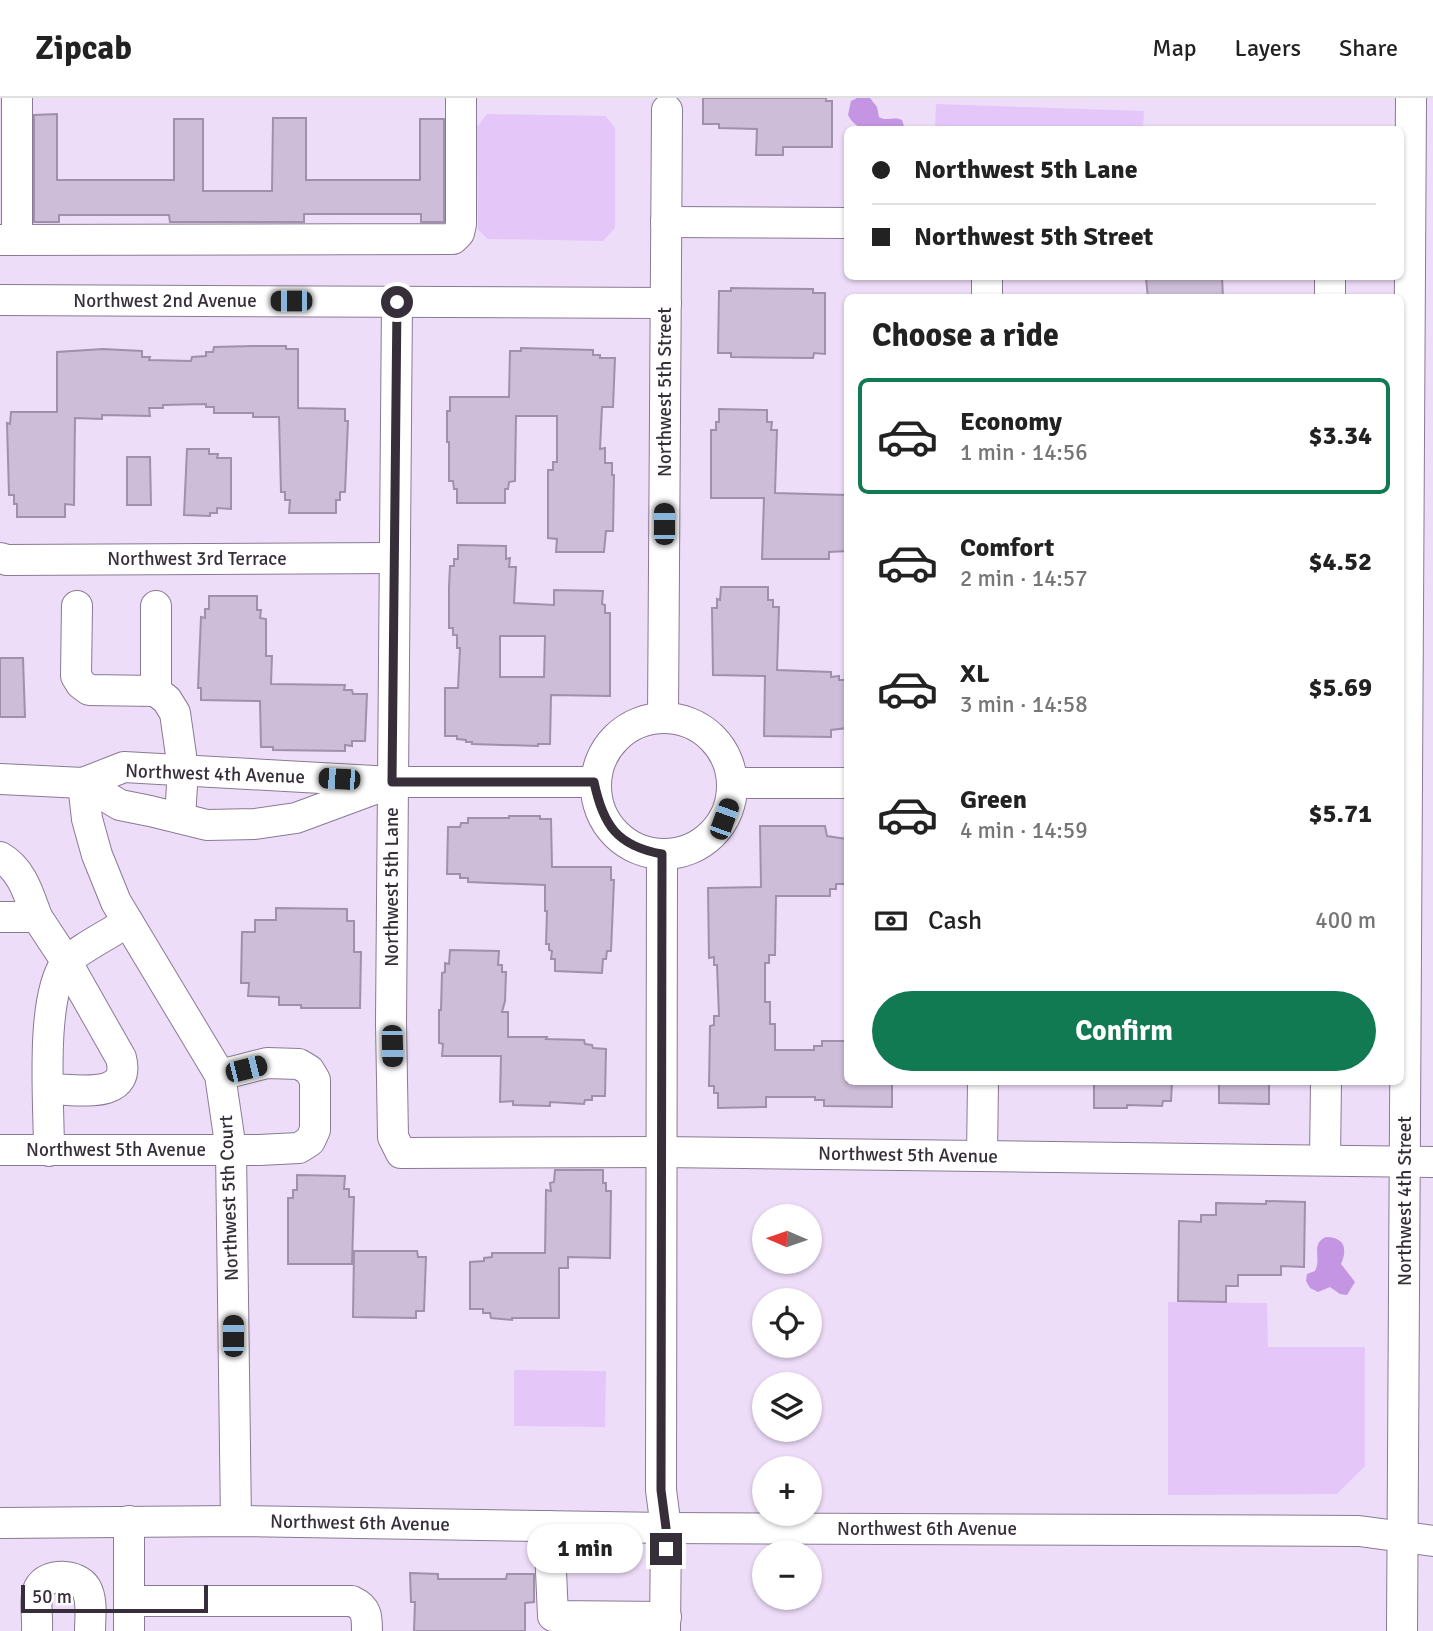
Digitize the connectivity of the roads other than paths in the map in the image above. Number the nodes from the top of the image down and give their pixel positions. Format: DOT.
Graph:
graph roads {
  1 [pos="17,98"];
  2 [pos="461,98"];
  3 [pos="1411,98"];
  4 [pos="667,110"];
  5 [pos="1422,135"];
  6 [pos="666,222"];
  7 [pos="844,223"];
  8 [pos="8,240"];
  9 [pos="0,300"];
  10 [pos="397,302"];
  11 [pos="666,303"];
  12 [pos="0,558"];
  13 [pos="394,558"];
  14 [pos="77,606"];
  15 [pos="156,606"];
  16 [pos="156,691"];
  17 [pos="663,717"];
  18 [pos="183,769"];
  19 [pos="0,779"];
  20 [pos="392,782"];
  21 [pos="594,782"];
  22 [pos="83,783"];
  23 [pos="733,783"];
  24 [pos="844,783"];
  25 [pos="1420,785"];
  26 [pos="180,818"];
  27 [pos="662,854"];
  28 [pos="0,858"];
  29 [pos="37,916"];
  30 [pos="0,917"];
  31 [pos="128,922"];
  32 [pos="66,961"];
  33 [pos="220,1075"];
  34 [pos="984,1085"];
  35 [pos="1325,1085"];
  36 [pos="49,1089"];
  37 [pos="393,1137"];
  38 [pos="0,1150"];
  39 [pos="231,1150"];
  40 [pos="49,1151"];
  41 [pos="661,1152"];
  42 [pos="982,1156"];
  43 [pos="1325,1160"];
  44 [pos="1420,1162"];
  45 [pos="129,1521"];
  46 [pos="236,1521"];
  47 [pos="0,1523"];
  48 [pos="549,1526"];
  49 [pos="666,1528"];
  50 [pos="1403,1537"];
  51 [pos="1433,1541"];
  52 [pos="128,1601"];
  53 [pos="576,1624"];
  54 [pos="666,1624"];
  55 [pos="37,1631"];
  56 [pos="90,1631"];
  57 [pos="129,1631"];
  58 [pos="367,1631"];
  59 [pos="1402,1631"];
  1 -- 8 [label="street"];
  2 -- 8 [label="street"];
  3 -- 5 [label="street, Northwest 4th Street"];
  4 -- 6 [label="street, Northwest 5th Street"];
  5 -- 25 [label="street, Northwest 4th Street"];
  6 -- 7 [label="street"];
  6 -- 11 [label="street, Northwest 5th Street"];
  9 -- 10 [label="street, Northwest 2nd Avenue"];
  10 -- 11 [label="street, Northwest 2nd Avenue"];
  10 -- 13 [label="street, Northwest 5th Lane"];
  11 -- 17 [label="street, Northwest 5th Street"];
  12 -- 13 [label="street, Northwest 3rd Terrace"];
  13 -- 20 [label="street, Northwest 5th Lane"];
  14 -- 16 [label="street"];
  15 -- 16 [label="street"];
  16 -- 18 [label="street"];
  17 -- 21 [label="street"];
  17 -- 23 [label="street"];
  18 -- 20 [label="street, Northwest 4th Avenue"];
  18 -- 22 [label="street, Northwest 4th Avenue"];
  18 -- 26 [label="street"];
  19 -- 22 [label="street, Northwest 4th Avenue"];
  20 -- 21 [label="street, Northwest 4th Avenue"];
  20 -- 26 [label="street, Northwest 4th Avenue"];
  20 -- 37 [label="street, Northwest 5th Lane"];
  21 -- 27 [label="street"];
  22 -- 26 [label="street, Northwest 4th Avenue"];
  22 -- 31 [label="street, Northwest 5th Court"];
  23 -- 24 [label="street"];
  23 -- 27 [label="street"];
  25 -- 44 [label="street, Northwest 4th Street"];
  27 -- 41 [label="street"];
  28 -- 29 [label="street"];
  29 -- 30 [label="street"];
  29 -- 32 [label="street"];
  31 -- 32 [label="street"];
  31 -- 33 [label="street, Northwest 5th Court"];
  32 -- 36 [label="street"];
  32 -- 36 [label="street"];
  33 -- 39 [label="street, Northwest 5th Court"];
  33 -- 39 [label="street"];
  34 -- 42 [label="street"];
  35 -- 43 [label="street"];
  36 -- 40 [label="street"];
  37 -- 41 [label="street, Northwest 5th Avenue"];
  38 -- 40 [label="street, Northwest 5th Avenue"];
  39 -- 40 [label="street, Northwest 5th Avenue"];
  39 -- 46 [label="street, Northwest 5th Court"];
  41 -- 42 [label="street, Northwest 5th Avenue"];
  41 -- 49 [label="street"];
  42 -- 43 [label="street, Northwest 5th Avenue"];
  43 -- 44 [label="street, Northwest 5th Avenue"];
  44 -- 50 [label="street, Northwest 4th Street"];
  45 -- 46 [label="street, Northwest 6th Avenue"];
  45 -- 47 [label="street, Northwest 6th Avenue"];
  45 -- 52 [label="street"];
  46 -- 48 [label="street, Northwest 6th Avenue"];
  48 -- 49 [label="street, Northwest 6th Avenue"];
  48 -- 53 [label="street"];
  49 -- 50 [label="street, Northwest 6th Avenue"];
  49 -- 54 [label="street"];
  50 -- 51 [label="street, Northwest 6th Avenue"];
  50 -- 59 [label="street, Northwest 4th Street"];
  52 -- 57 [label="street"];
  52 -- 58 [label="street"];
  53 -- 54 [label="street"];
  55 -- 56 [label="street"];
}
